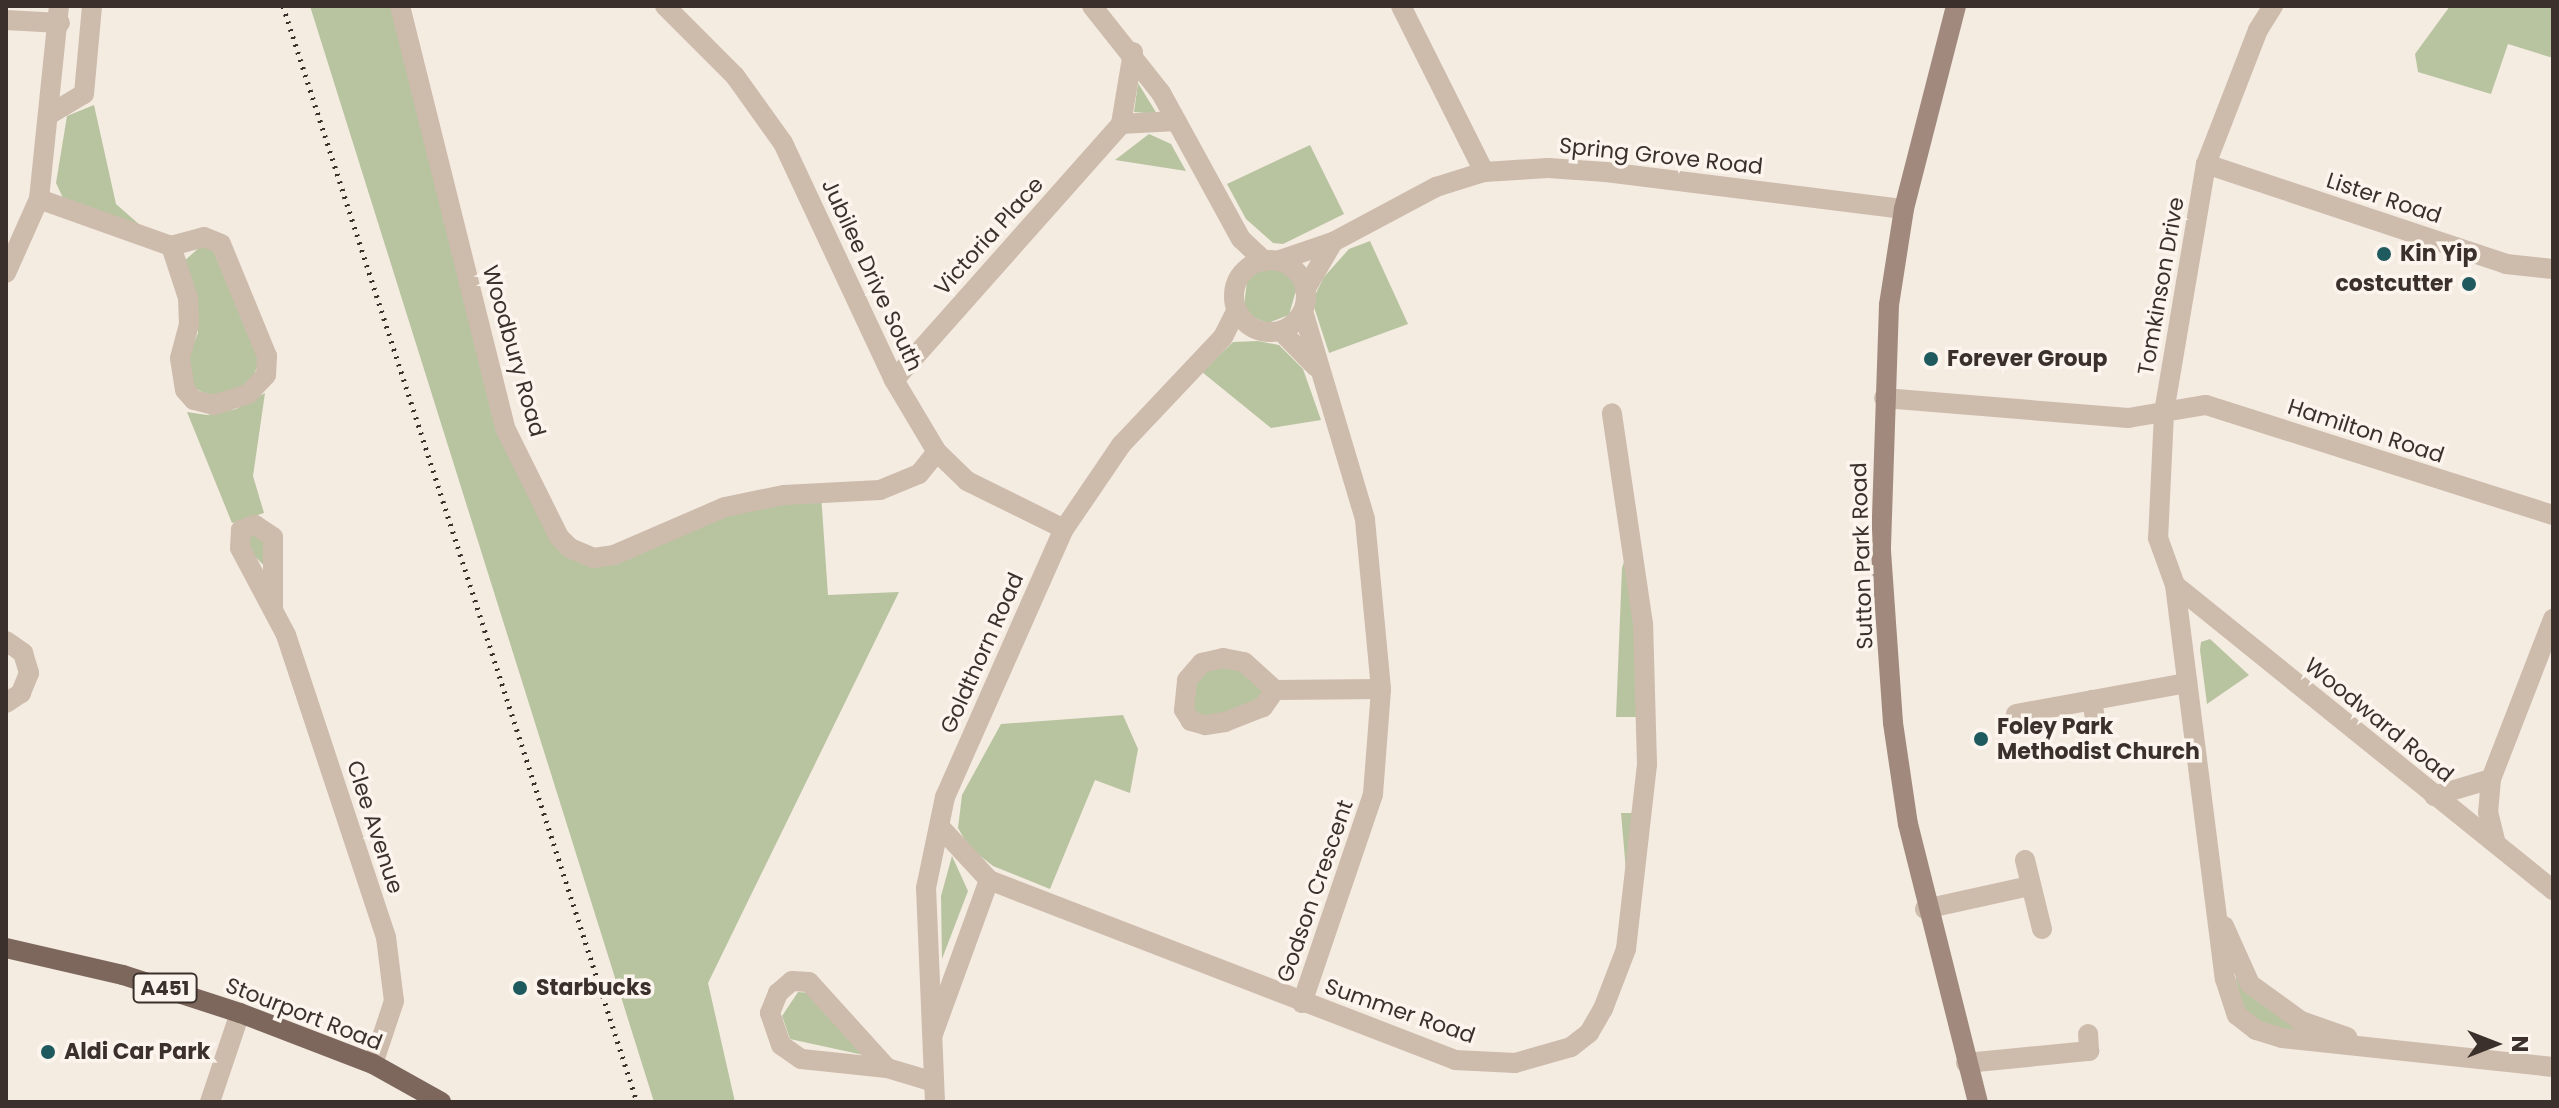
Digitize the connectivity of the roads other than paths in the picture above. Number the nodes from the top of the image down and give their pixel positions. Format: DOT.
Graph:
graph roads {
  1 [pos="92,6"];
  2 [pos="400,6"];
  3 [pos="665,6"];
  4 [pos="1092,6"];
  5 [pos="1401,6"];
  6 [pos="1956,6"];
  7 [pos="2273,6"];
  8 [pos="59,14"];
  9 [pos="6,20"];
  10 [pos="1133,52"];
  11 [pos="52,113"];
  12 [pos="1176,121"];
  13 [pos="1121,124"];
  14 [pos="2206,164"];
  15 [pos="1484,172"];
  16 [pos="39,199"];
  17 [pos="1904,209"];
  18 [pos="1241,239"];
  19 [pos="1333,242"];
  20 [pos="171,246"];
  21 [pos="1271,261"];
  22 [pos="6,273"];
  23 [pos="1243,273"];
  24 [pos="2551,274"];
  25 [pos="1305,290"];
  26 [pos="1237,309"];
  27 [pos="1303,311"];
  28 [pos="1276,332"];
  29 [pos="1223,337"];
  30 [pos="1319,370"];
  31 [pos="894,380"];
  32 [pos="1884,398"];
  33 [pos="1612,413"];
  34 [pos="2164,413"];
  35 [pos="937,452"];
  36 [pos="2553,515"];
  37 [pos="1064,529"];
  38 [pos="2175,585"];
  39 [pos="273,608"];
  40 [pos="2553,619"];
  41 [pos="6,641"];
  42 [pos="2187,683"];
  43 [pos="1381,689"];
  44 [pos="1275,690"];
  45 [pos="2092,700"];
  46 [pos="6,703"];
  47 [pos="2016,714"];
  48 [pos="2096,724"];
  49 [pos="2491,779"];
  50 [pos="2434,796"];
  51 [pos="940,827"];
  52 [pos="2496,843"];
  53 [pos="2025,860"];
  54 [pos="989,880"];
  55 [pos="2030,886"];
  56 [pos="2553,890"];
  57 [pos="1925,909"];
  58 [pos="2222,922"];
  59 [pos="2042,929"];
  60 [pos="6,948"];
  61 [pos="1302,1003"];
  62 [pos="240,1013"];
  63 [pos="2369,1045"];
  64 [pos="929,1046"];
  65 [pos="2090,1050"];
  66 [pos="1966,1063"];
  67 [pos="373,1064"];
  68 [pos="2553,1067"];
  69 [pos="887,1068"];
  70 [pos="931,1081"];
  71 [pos="210,1102"];
  72 [pos="441,1102"];
  73 [pos="935,1102"];
  74 [pos="1978,1102"];
  1 -- 11 [label="street"];
  2 -- 35 [label="street, Woodbury Road"];
  3 -- 31 [label="street, Jubilee Drive South"];
  4 -- 10 [label="street"];
  5 -- 15 [label="street"];
  6 -- 17 [label="main road, Sutton Park Road"];
  7 -- 14 [label="street, Tomkinson Drive"];
  8 -- 9 [label="street"];
  8 -- 11 [label="street"];
  10 -- 12 [label="street"];
  10 -- 13 [label="street"];
  11 -- 16 [label="street"];
  12 -- 13 [label="street"];
  12 -- 18 [label="street"];
  13 -- 31 [label="street, Victoria Place"];
  14 -- 24 [label="street, Lister Road"];
  14 -- 34 [label="street, Tomkinson Drive"];
  15 -- 17 [label="street, Spring Grove Road"];
  15 -- 19 [label="street, Spring Grove Road"];
  16 -- 20 [label="street"];
  16 -- 22 [label="street"];
  17 -- 32 [label="main road, Sutton Park Road"];
  18 -- 21 [label="street"];
  18 -- 23 [label="street"];
  19 -- 21 [label="street, Spring Grove Road"];
  19 -- 25 [label="street"];
  20 -- 20 [label="street"];
  21 -- 23 [label="street"];
  21 -- 25 [label="street"];
  23 -- 26 [label="street"];
  25 -- 27 [label="street"];
  26 -- 28 [label="street"];
  26 -- 29 [label="street, Goldthorn Road"];
  27 -- 28 [label="street"];
  27 -- 30 [label="street, Godson Crescent"];
  28 -- 29 [label="street"];
  28 -- 30 [label="street, Godson Crescent"];
  29 -- 37 [label="street, Goldthorn Road"];
  30 -- 43 [label="street, Godson Crescent"];
  31 -- 35 [label="street, Jubilee Drive South"];
  32 -- 34 [label="street, Hamilton Road"];
  32 -- 57 [label="main road, Sutton Park Road"];
  33 -- 61 [label="street, Summer Road"];
  34 -- 36 [label="street, Hamilton Road"];
  34 -- 38 [label="street, Tomkinson Drive"];
  35 -- 37 [label="street, Jubilee Drive South"];
  37 -- 51 [label="street, Goldthorn Road"];
  38 -- 42 [label="street, Tomkinson Drive"];
  38 -- 50 [label="street, Woodward Road"];
  39 -- 67 [label="street, Clee Avenue"];
  40 -- 49 [label="street"];
  41 -- 46 [label="street"];
  42 -- 45 [label="street"];
  42 -- 58 [label="street, Tomkinson Drive"];
  43 -- 44 [label="street"];
  43 -- 61 [label="street, Godson Crescent"];
  45 -- 47 [label="street"];
  45 -- 48 [label="street"];
  49 -- 50 [label="street"];
  49 -- 52 [label="street"];
  50 -- 52 [label="street, Woodward Road"];
  51 -- 54 [label="street, Summer Road"];
  51 -- 64 [label="street, Goldthorn Road"];
  52 -- 56 [label="street, Woodward Road"];
  53 -- 55 [label="street"];
  54 -- 61 [label="street, Summer Road"];
  54 -- 64 [label="street, Goldthorn Road"];
  55 -- 57 [label="street"];
  55 -- 59 [label="street"];
  57 -- 66 [label="main road, Sutton Park Road"];
  58 -- 63 [label="street"];
  58 -- 63 [label="street"];
  60 -- 62 [label="main road, Stourport Road / A451"];
  62 -- 67 [label="main road, Stourport Road / A451"];
  62 -- 71 [label="street"];
  63 -- 68 [label="street"];
  64 -- 70 [label="street, Goldthorn Road"];
  65 -- 66 [label="street"];
  66 -- 74 [label="main road, Sutton Park Road"];
  67 -- 72 [label="main road, Stourport Road / A451"];
  69 -- 69 [label="street"];
  69 -- 70 [label="street"];
  70 -- 73 [label="street, Goldthorn Road"];
}
